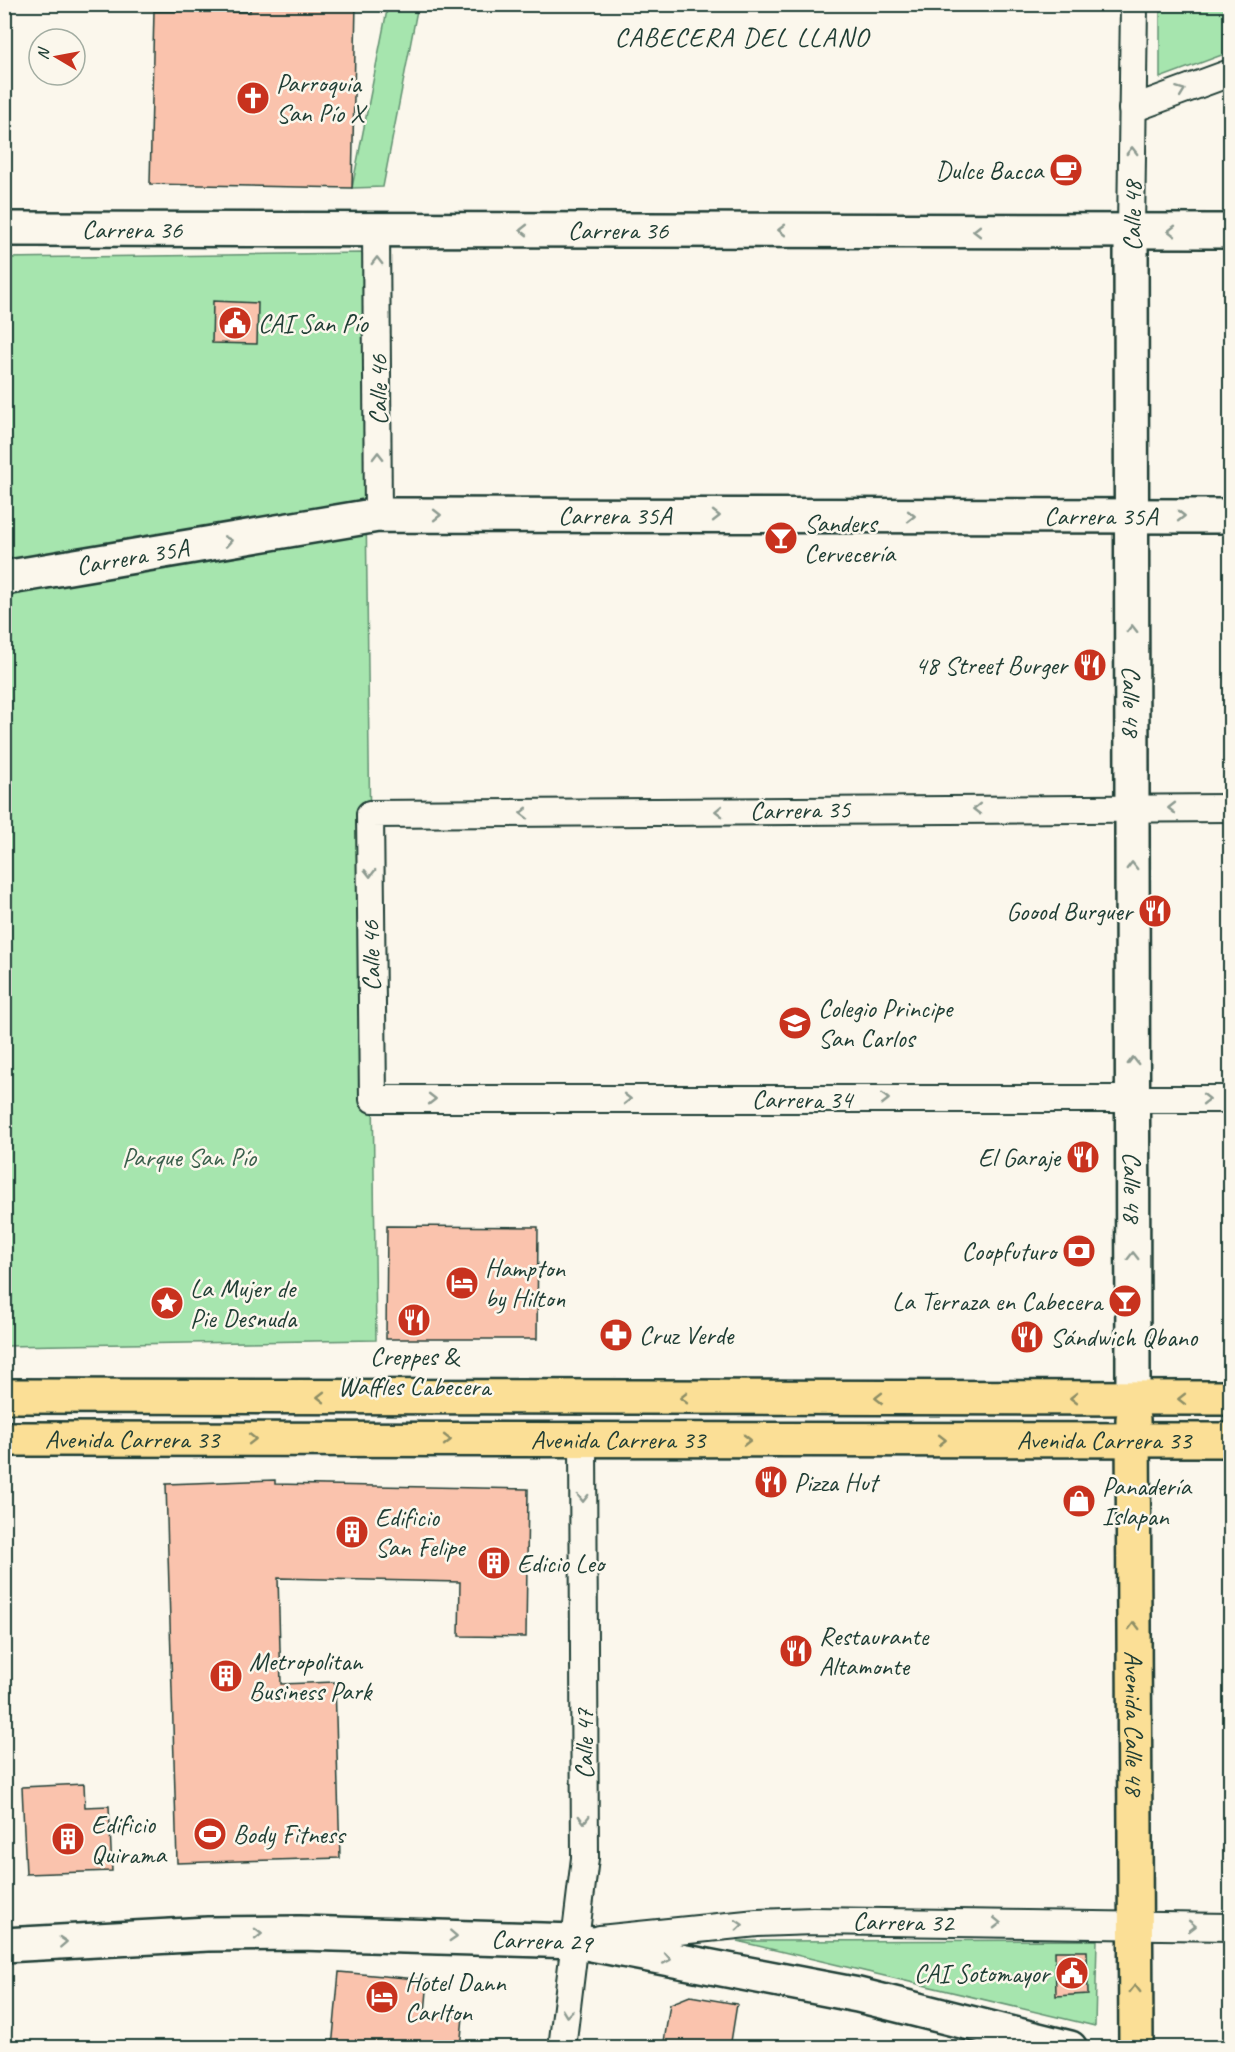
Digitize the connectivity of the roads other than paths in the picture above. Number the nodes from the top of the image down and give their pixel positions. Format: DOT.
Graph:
graph roads {
  1 [pos="1134,4"];
  2 [pos="1230,73"];
  3 [pos="1132,109"];
  4 [pos="4,229"];
  5 [pos="376,230"];
  6 [pos="1131,230"];
  7 [pos="1230,231"];
  8 [pos="378,515"];
  9 [pos="1230,516"];
  10 [pos="1132,517"];
  11 [pos="4,579"];
  12 [pos="1132,808"];
  13 [pos="1230,808"];
  14 [pos="370,814"];
  15 [pos="373,1099"];
  16 [pos="1133,1099"];
  17 [pos="1230,1099"];
  18 [pos="4,1396"];
  19 [pos="1230,1398"];
  20 [pos="1133,1399"];
  21 [pos="4,1439"];
  22 [pos="583,1440"];
  23 [pos="1230,1440"];
  24 [pos="1133,1441"];
  25 [pos="1135,1925"];
  26 [pos="1230,1927"];
  27 [pos="576,1941"];
  28 [pos="4,1945"];
  29 [pos="562,2048"];
  30 [pos="1070,2048"];
  31 [pos="1136,2048"];
  1 -- 3 [label="street, Calle 48"];
  3 -- 2 [label="street, one-way"];
  6 -- 3 [label="street, Calle 48, one-way"];
  4 -- 5 [label="street, Carrera 36"];
  6 -- 5 [label="street, Carrera 36, one-way"];
  8 -- 5 [label="street, Calle 46, one-way"];
  7 -- 6 [label="street, Carrera 36, one-way"];
  6 -- 10 [label="street, Calle 48"];
  8 -- 10 [label="street, Carrera 35A, one-way"];
  11 -- 8 [label="street, Carrera 35A, one-way"];
  10 -- 9 [label="street, Carrera 35A, one-way"];
  12 -- 10 [label="street, Calle 48, one-way"];
  13 -- 12 [label="street, Carrera 35, one-way"];
  12 -- 14 [label="street, Carrera 35, one-way"];
  16 -- 12 [label="street, Calle 48, one-way"];
  14 -- 15 [label="street, Calle 46, one-way"];
  15 -- 16 [label="street, Carrera 34, one-way"];
  16 -- 17 [label="street, Carrera 34, one-way"];
  20 -- 16 [label="street, Calle 48, one-way"];
  20 -- 18 [label="main road, Avenida Carrera 33, one-way"];
  19 -- 20 [label="main road, Avenida Carrera 33, one-way"];
  20 -- 24 [label="main road, Avenida Calle 48"];
  21 -- 22 [label="main road, Avenida Carrera 33, one-way"];
  22 -- 24 [label="main road, Avenida Carrera 33, one-way"];
  22 -- 27 [label="street, Calle 47, one-way"];
  23 -- 24 [label="main road, Avenida Carrera 33"];
  25 -- 24 [label="main road, Avenida Calle 48, one-way"];
  25 -- 26 [label="street, Carrera 32, one-way"];
  27 -- 25 [label="street, Carrera 32, one-way"];
  31 -- 25 [label="main road, Avenida Calle 48, one-way"];
  28 -- 27 [label="street, Carrera 29, one-way"];
  27 -- 29 [label="street, Calle 47, one-way"];
  27 -- 30 [label="street, Carrera 29, one-way"];
}
